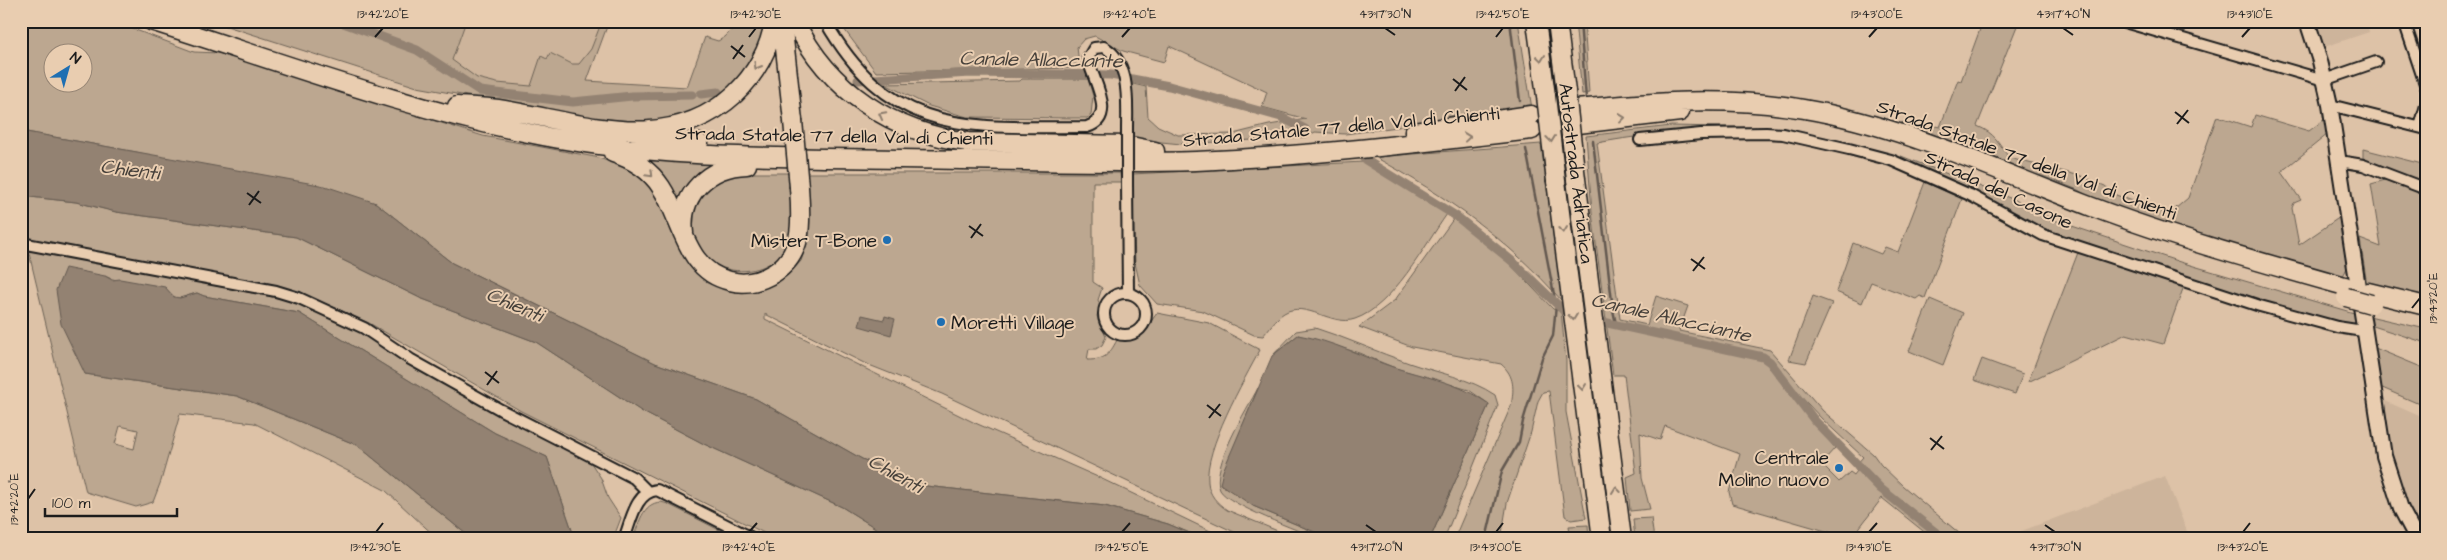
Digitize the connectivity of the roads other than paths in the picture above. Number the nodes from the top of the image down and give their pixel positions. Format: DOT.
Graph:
graph roads {
  1 [pos="151,21"];
  2 [pos="189,21"];
  3 [pos="774,21"];
  4 [pos="782,21"];
  5 [pos="796,21"];
  6 [pos="825,21"];
  7 [pos="1536,21"];
  8 [pos="1557,21"];
  9 [pos="2121,21"];
  10 [pos="2307,21"];
  11 [pos="2404,21"];
  12 [pos="2376,62"];
  13 [pos="2324,80"];
  14 [pos="2426,88"];
  15 [pos="2330,105"];
  16 [pos="2426,105"];
  17 [pos="455,112"];
  18 [pos="1577,117"];
  19 [pos="1532,123"];
  20 [pos="2423,128"];
  21 [pos="1640,140"];
  22 [pos="1310,148"];
  23 [pos="1154,151"];
  24 [pos="924,159"];
  25 [pos="2339,161"];
  26 [pos="2426,189"];
  27 [pos="686,239"];
  28 [pos="21,243"];
  29 [pos="1128,293"];
  30 [pos="2370,298"];
  31 [pos="2426,306"];
  32 [pos="2426,317"];
  33 [pos="2363,330"];
  34 [pos="648,492"];
  35 [pos="624,539"];
  36 [pos="754,539"];
  37 [pos="1602,539"];
  38 [pos="1622,539"];
  39 [pos="2417,539"];
  1 -- 17 [label="highway, Strada Statale 77 della Val di Chienti"];
  2 -- 17 [label="highway, Strada Statale 77 della Val di Chienti"];
  3 -- 17 [label="highway, one-way"];
  4 -- 27 [label="highway, bridge"];
  23 -- 5 [label="highway, one-way"];
  6 -- 29 [label="street, bridge"];
  7 -- 37 [label="highway, Autostrada Adriatica, one-way, bridge"];
  38 -- 8 [label="highway, Autostrada Adriatica, one-way, bridge"];
  9 -- 13 [label="street"];
  10 -- 13 [label="street"];
  11 -- 14 [label="street"];
  12 -- 13 [label="street"];
  13 -- 15 [label="street"];
  15 -- 20 [label="street"];
  15 -- 25 [label="street"];
  16 -- 20 [label="street"];
  17 -- 23 [label="highway, Strada Statale 77 della Val di Chienti"];
  17 -- 24 [label="highway, Strada Statale 77 della Val di Chienti"];
  17 -- 27 [label="highway, one-way"];
  18 -- 30 [label="highway, Strada Statale 77 della Val di Chienti"];
  19 -- 22 [label="highway, Strada Statale 77 della Val di Chienti"];
  21 -- 33 [label="street, Strada del Casone"];
  22 -- 23 [label="highway, Strada Statale 77 della Val di Chienti"];
  22 -- 24 [label="highway, Strada Statale 77 della Val di Chienti"];
  24 -- 27 [label="highway"];
  25 -- 26 [label="street"];
  25 -- 33 [label="street"];
  28 -- 34 [label="street"];
  29 -- 29 [label="street"];
  30 -- 31 [label="highway, Strada Statale 77 della Val di Chienti"];
  30 -- 32 [label="highway, Strada Statale 77 della Val di Chienti"];
  33 -- 39 [label="street"];
  34 -- 35 [label="street"];
  34 -- 36 [label="street"];
}
